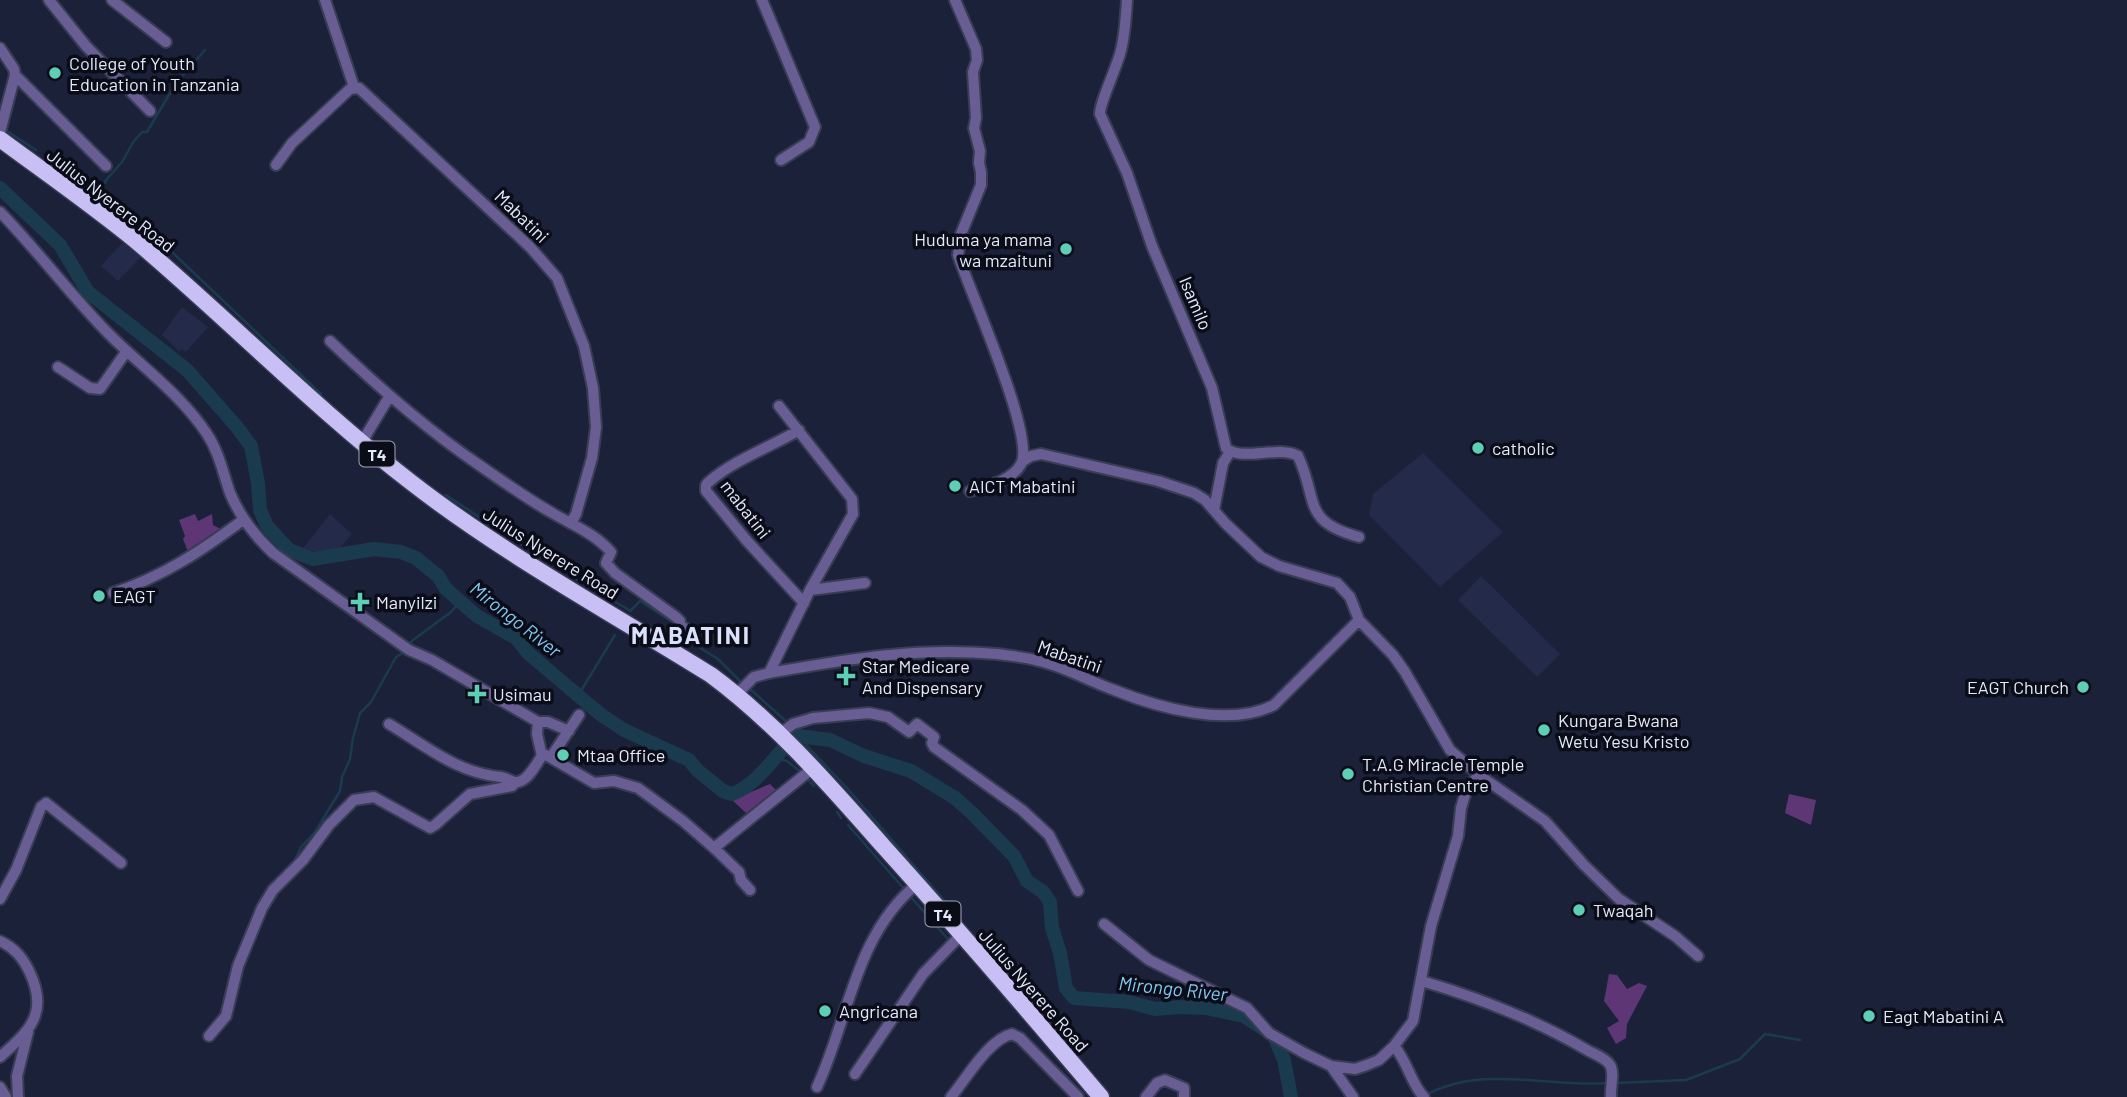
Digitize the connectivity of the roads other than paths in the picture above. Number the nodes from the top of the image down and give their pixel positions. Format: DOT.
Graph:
graph roads {
  1 [pos="49,0"];
  2 [pos="112,0"];
  3 [pos="325,0"];
  4 [pos="762,0"];
  5 [pos="955,0"];
  6 [pos="1127,0"];
  7 [pos="166,42"];
  8 [pos="0,48"];
  9 [pos="15,75"];
  10 [pos="354,88"];
  11 [pos="150,111"];
  12 [pos="0,132"];
  13 [pos="0,139"];
  14 [pos="781,160"];
  15 [pos="276,165"];
  16 [pos="106,166"];
  17 [pos="0,212"];
  18 [pos="330,341"];
  19 [pos="126,352"];
  20 [pos="58,367"];
  21 [pos="389,397"];
  22 [pos="779,406"];
  23 [pos="799,430"];
  24 [pos="362,442"];
  25 [pos="1230,452"];
  26 [pos="1023,461"];
  27 [pos="970,491"];
  28 [pos="1214,510"];
  29 [pos="243,520"];
  30 [pos="571,523"];
  31 [pos="1359,537"];
  32 [pos="865,583"];
  33 [pos="810,590"];
  34 [pos="113,593"];
  35 [pos="804,603"];
  36 [pos="1359,620"];
  37 [pos="689,631"];
  38 [pos="769,673"];
  39 [pos="737,694"];
  40 [pos="579,715"];
  41 [pos="538,722"];
  42 [pos="389,724"];
  43 [pos="787,729"];
  44 [pos="569,732"];
  45 [pos="546,757"];
  46 [pos="813,768"];
  47 [pos="1479,775"];
  48 [pos="515,783"];
  49 [pos="714,848"];
  50 [pos="121,863"];
  51 [pos="750,890"];
  52 [pos="911,890"];
  53 [pos="1078,891"];
  54 [pos="0,899"];
  55 [pos="1104,924"];
  56 [pos="961,935"];
  57 [pos="0,941"];
  58 [pos="1698,956"];
  59 [pos="1422,981"];
  60 [pos="29,1030"];
  61 [pos="1047,1033"];
  62 [pos="209,1036"];
  63 [pos="1026,1045"];
  64 [pos="1394,1046"];
  65 [pos="0,1057"];
  66 [pos="1331,1066"];
  67 [pos="855,1074"];
  68 [pos="0,1087"];
  69 [pos="817,1087"];
  70 [pos="1422,1095"];
  71 [pos="6,1097"];
  72 [pos="18,1097"];
  73 [pos="951,1097"];
  74 [pos="1077,1097"];
  75 [pos="1101,1097"];
  76 [pos="1146,1097"];
  77 [pos="1184,1097"];
  78 [pos="1353,1097"];
  79 [pos="1611,1097"];
  1 -- 11 [label="street"];
  2 -- 7 [label="street"];
  3 -- 10 [label="street"];
  4 -- 14 [label="street"];
  5 -- 26 [label="street"];
  6 -- 25 [label="street, Isamilo"];
  8 -- 9 [label="street"];
  9 -- 12 [label="street"];
  9 -- 16 [label="street"];
  10 -- 15 [label="street"];
  10 -- 30 [label="street, Mabatini"];
  13 -- 24 [label="highway, Julius Nyerere Road / T4"];
  17 -- 19 [label="street"];
  18 -- 21 [label="street"];
  19 -- 20 [label="street"];
  19 -- 29 [label="street"];
  21 -- 24 [label="street"];
  21 -- 30 [label="street"];
  22 -- 23 [label="street"];
  23 -- 33 [label="street"];
  23 -- 35 [label="street, mabatini"];
  24 -- 39 [label="highway, Julius Nyerere Road / T4"];
  25 -- 28 [label="street"];
  25 -- 31 [label="street"];
  26 -- 27 [label="street"];
  26 -- 28 [label="street"];
  28 -- 36 [label="street"];
  29 -- 34 [label="street"];
  29 -- 41 [label="street"];
  30 -- 37 [label="street"];
  32 -- 33 [label="street"];
  33 -- 35 [label="street"];
  35 -- 38 [label="street"];
  36 -- 38 [label="street, Mabatini"];
  36 -- 47 [label="street"];
  38 -- 39 [label="street, Mabatini"];
  39 -- 43 [label="highway, Julius Nyerere Road / T4"];
  40 -- 44 [label="street"];
  41 -- 44 [label="street"];
  41 -- 45 [label="street"];
  42 -- 48 [label="street"];
  43 -- 46 [label="highway, Julius Nyerere Road / T4"];
  43 -- 53 [label="street"];
  44 -- 45 [label="street"];
  45 -- 48 [label="street"];
  45 -- 49 [label="street"];
  46 -- 49 [label="street"];
  46 -- 52 [label="highway, Julius Nyerere Road / T4"];
  47 -- 58 [label="street"];
  47 -- 59 [label="street"];
  48 -- 62 [label="street"];
  49 -- 51 [label="street"];
  50 -- 54 [label="street"];
  52 -- 56 [label="highway, Julius Nyerere Road / T4"];
  52 -- 69 [label="street"];
  55 -- 66 [label="street"];
  56 -- 61 [label="highway, Julius Nyerere Road / T4"];
  56 -- 67 [label="street"];
  57 -- 60 [label="street"];
  59 -- 64 [label="street"];
  59 -- 79 [label="street"];
  60 -- 65 [label="street"];
  60 -- 72 [label="street"];
  61 -- 63 [label="street"];
  61 -- 75 [label="highway, Julius Nyerere Road / T4"];
  63 -- 73 [label="street"];
  63 -- 74 [label="street"];
  64 -- 66 [label="street"];
  64 -- 70 [label="street"];
  66 -- 78 [label="street"];
  68 -- 71 [label="street"];
  76 -- 77 [label="street"];
}
